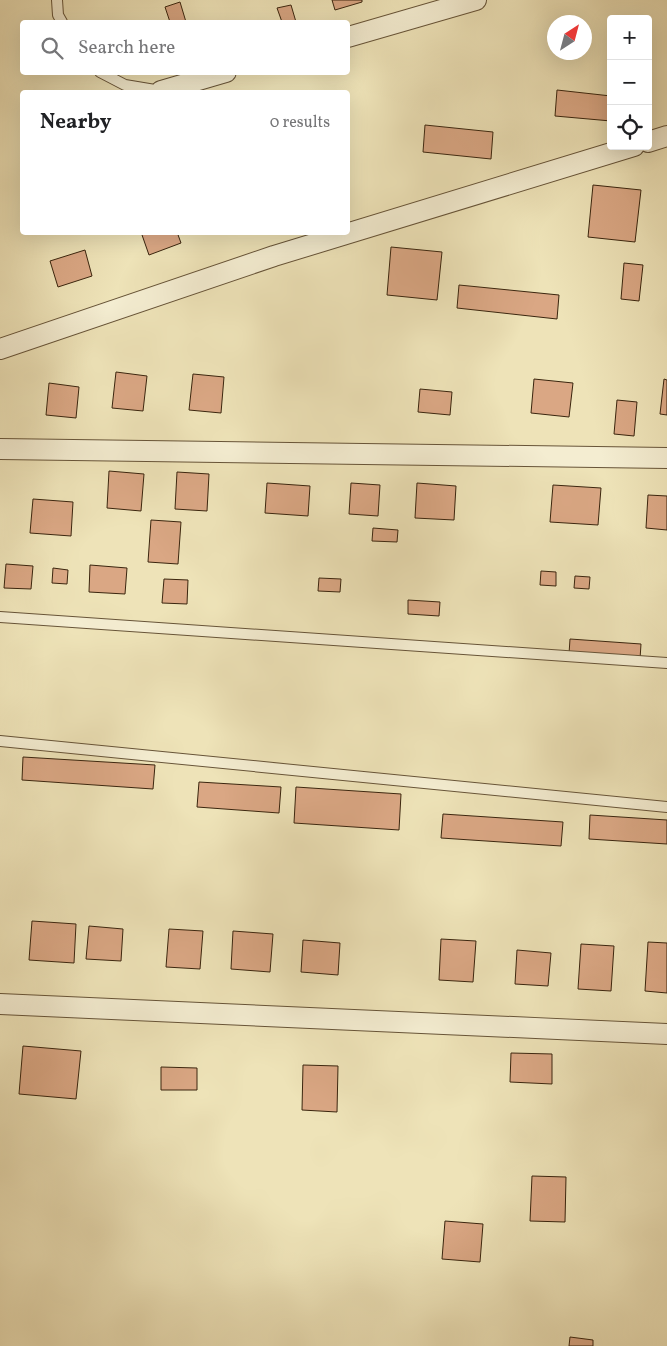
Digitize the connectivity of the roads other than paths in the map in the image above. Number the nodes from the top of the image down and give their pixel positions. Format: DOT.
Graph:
graph roads {
  1 [pos="57,0"];
  2 [pos="476,0"];
  3 [pos="61,20"];
  4 [pos="350,36"];
  5 [pos="106,75"];
  6 [pos="216,75"];
  7 [pos="154,90"];
  8 [pos="164,90"];
  9 [pos="667,136"];
  10 [pos="652,141"];
  11 [pos="621,150"];
  12 [pos="350,233"];
  13 [pos="343,235"];
  14 [pos="0,349"];
  15 [pos="0,448"];
  16 [pos="667,458"];
  17 [pos="0,617"];
  18 [pos="667,662"];
  19 [pos="0,741"];
  20 [pos="667,807"];
  21 [pos="0,1004"];
  22 [pos="667,1034"];
  1 -- 3 [label="lane"];
  2 -- 4 [label="street"];
  5 -- 7 [label="lane"];
  6 -- 8 [label="street"];
  9 -- 10 [label="street"];
  11 -- 12 [label="street"];
  13 -- 14 [label="street"];
  15 -- 16 [label="street"];
  17 -- 18 [label="lane"];
  19 -- 20 [label="lane"];
  21 -- 22 [label="street"];
}
